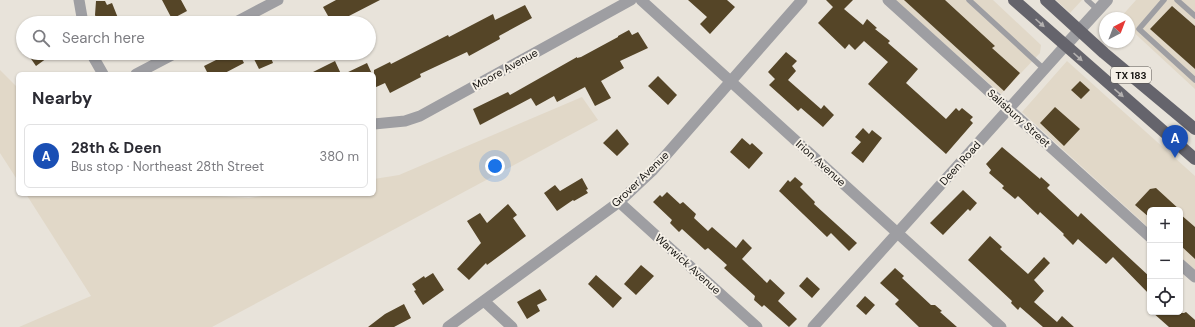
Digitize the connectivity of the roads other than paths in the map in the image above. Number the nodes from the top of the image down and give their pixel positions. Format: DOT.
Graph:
graph roads {
  1 [pos="79,0"];
  2 [pos="278,0"];
  3 [pos="631,0"];
  4 [pos="641,0"];
  5 [pos="802,0"];
  6 [pos="888,0"];
  7 [pos="969,0"];
  8 [pos="1014,0"];
  9 [pos="1087,0"];
  10 [pos="1106,0"];
  11 [pos="1164,0"];
  12 [pos="1177,0"];
  13 [pos="1052,2"];
  14 [pos="1098,10"];
  15 [pos="82,16"];
  16 [pos="247,16"];
  17 [pos="1195,16"];
  18 [pos="1079,30"];
  19 [pos="1065,46"];
  20 [pos="95,60"];
  21 [pos="163,60"];
  22 [pos="1044,69"];
  23 [pos="102,72"];
  24 [pos="140,72"];
  25 [pos="1195,80"];
  26 [pos="731,82"];
  27 [pos="1009,109"];
  28 [pos="376,124"];
  29 [pos="1195,129"];
  30 [pos="1195,159"];
  31 [pos="619,202"];
  32 [pos="898,233"];
  33 [pos="1147,234"];
  34 [pos="1183,267"];
  35 [pos="1195,278"];
  36 [pos="484,301"];
  37 [pos="448,327"];
  38 [pos="512,327"];
  39 [pos="757,327"];
  40 [pos="813,327"];
  41 [pos="1001,327"];
  1 -- 15 [label="street"];
  2 -- 16 [label="street"];
  3 -- 28 [label="street, Moore Avenue"];
  4 -- 26 [label="street, Irion Avenue"];
  5 -- 26 [label="street, Grover Avenue"];
  6 -- 27 [label="street, Salisbury Street"];
  7 -- 22 [label="lane"];
  8 -- 19 [label="main road, TX 183, one-way"];
  9 -- 14 [label="lane"];
  10 -- 14 [label="street, Deen Road"];
  11 -- 25 [label="lane"];
  12 -- 17 [label="lane"];
  13 -- 18 [label="main road, TX 183"];
  14 -- 18 [label="street, Deen Road"];
  18 -- 19 [label="street, Deen Road"];
  18 -- 29 [label="main road, TX 183"];
  19 -- 22 [label="street, Deen Road"];
  19 -- 30 [label="main road, TX 183, one-way"];
  20 -- 23 [label="street"];
  21 -- 24 [label="street"];
  22 -- 27 [label="street, Deen Road"];
  26 -- 31 [label="street, Grover Avenue"];
  26 -- 32 [label="street, Irion Avenue"];
  27 -- 32 [label="street, Deen Road"];
  27 -- 33 [label="street, Salisbury Street"];
  31 -- 36 [label="street, Grover Avenue"];
  31 -- 39 [label="street, Warwick Avenue"];
  32 -- 40 [label="street, Deen Road"];
  32 -- 41 [label="street, Irion Avenue"];
  34 -- 35 [label="street"];
  36 -- 37 [label="street, Grover Avenue"];
  36 -- 38 [label="street"];
}
